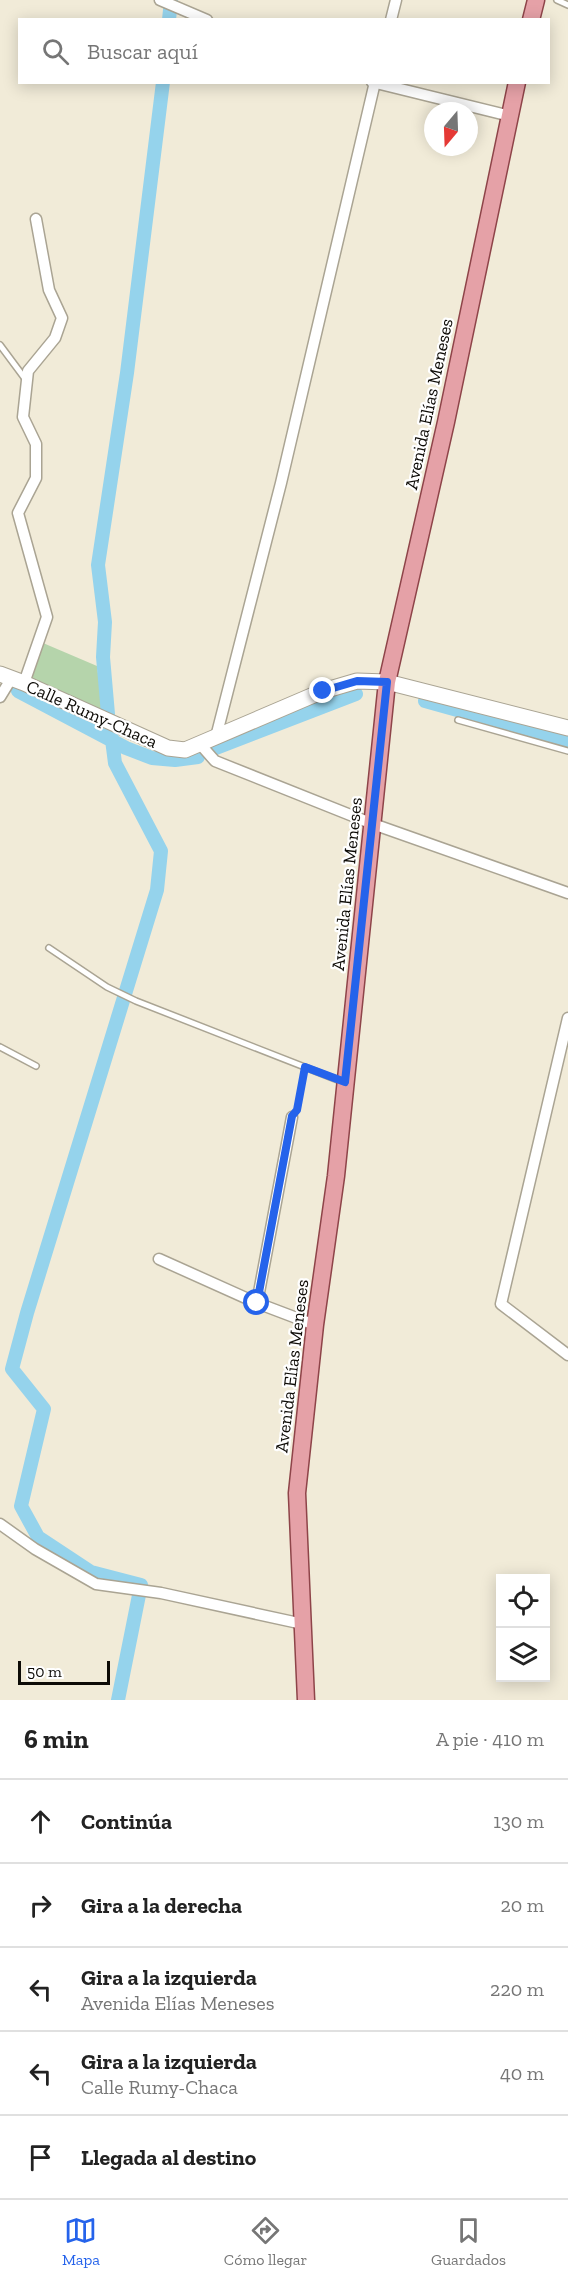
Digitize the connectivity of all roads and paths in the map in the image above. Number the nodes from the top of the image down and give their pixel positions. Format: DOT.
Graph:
graph roads {
  1 [pos="161,0"];
  2 [pos="396,0"];
  3 [pos="536,0"];
  4 [pos="557,0"];
  5 [pos="568,5"];
  6 [pos="202,18"];
  7 [pos="392,18"];
  8 [pos="532,18"];
  9 [pos="374,84"];
  10 [pos="378,84"];
  11 [pos="518,84"];
  12 [pos="510,116"];
  13 [pos="36,219"];
  14 [pos="0,345"];
  15 [pos="27,382"];
  16 [pos="12,678"];
  17 [pos="387,682"];
  18 [pos="0,697"];
  19 [pos="458,720"];
  20 [pos="568,728"];
  21 [pos="216,737"];
  22 [pos="200,744"];
  23 [pos="568,751"];
  24 [pos="373,824"];
  25 [pos="568,893"];
  26 [pos="49,948"];
  27 [pos="568,1018"];
  28 [pos="0,1047"];
  29 [pos="36,1065"];
  30 [pos="305,1067"];
  31 [pos="345,1082"];
  32 [pos="292,1116"];
  33 [pos="159,1259"];
  34 [pos="257,1303"];
  35 [pos="315,1325"];
  36 [pos="568,1355"];
  37 [pos="0,1524"];
  38 [pos="303,1624"];
  39 [pos="306,1700"];
  1 -- 6 [label="street"];
  2 -- 7 [label="street"];
  3 -- 8 [label="main road"];
  4 -- 5 [label="lane"];
  9 -- 21 [label="street"];
  10 -- 12 [label="street"];
  11 -- 12 [label="main road, Avenida Elías Meneses"];
  12 -- 17 [label="main road, Avenida Elías Meneses"];
  13 -- 15 [label="street"];
  14 -- 15 [label="lane"];
  15 -- 16 [label="street"];
  16 -- 18 [label="street"];
  16 -- 22 [label="street, Calle Rumy-Chaca"];
  17 -- 20 [label="street, Calle Rumy-Chaca"];
  17 -- 21 [label="street, Calle Rumy-Chaca"];
  17 -- 24 [label="main road, Avenida Elías Meneses"];
  19 -- 23 [label="lane"];
  21 -- 22 [label="street, Calle Rumy-Chaca"];
  22 -- 24 [label="street"];
  24 -- 25 [label="street"];
  24 -- 31 [label="main road, Avenida Elías Meneses"];
  26 -- 30 [label="lane"];
  27 -- 36 [label="street"];
  28 -- 29 [label="lane"];
  30 -- 31 [label="lane"];
  30 -- 32 [label="path"];
  31 -- 35 [label="main road, Avenida Elías Meneses"];
  32 -- 34 [label="street"];
  33 -- 34 [label="street"];
  34 -- 35 [label="street"];
  35 -- 38 [label="main road, Avenida Elías Meneses"];
  37 -- 38 [label="street"];
  38 -- 39 [label="main road, Avenida Elías Meneses"];
}
